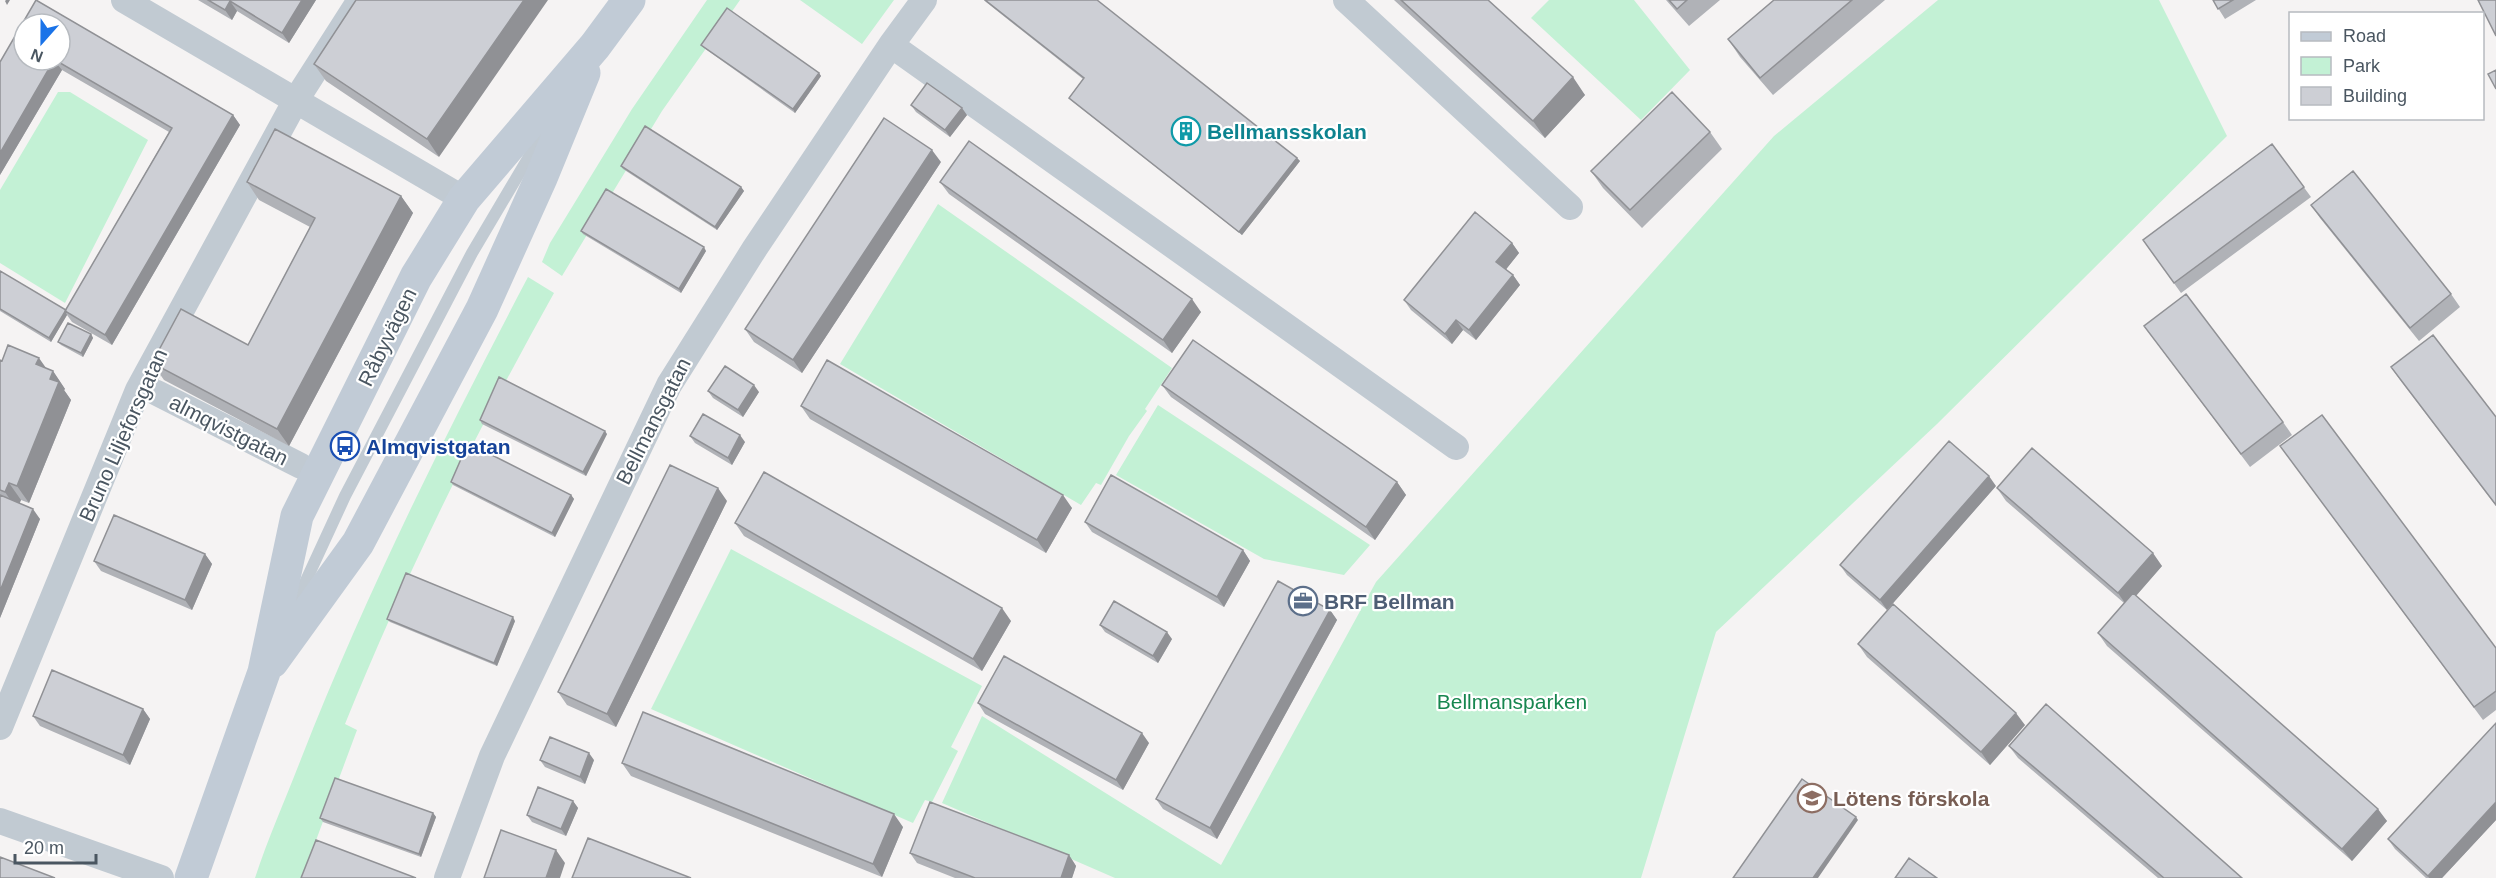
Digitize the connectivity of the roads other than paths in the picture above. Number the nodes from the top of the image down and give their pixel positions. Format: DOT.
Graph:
graph roads {
  1 [pos="124,0"];
  2 [pos="360,0"];
  3 [pos="629,0"];
  4 [pos="924,0"];
  5 [pos="1346,0"];
  6 [pos="891,45"];
  7 [pos="595,46"];
  8 [pos="296,100"];
  9 [pos="464,199"];
  10 [pos="1570,207"];
  11 [pos="157,393"];
  12 [pos="1456,447"];
  13 [pos="301,466"];
  14 [pos="264,672"];
  15 [pos="0,727"];
  16 [pos="0,821"];
  17 [pos="161,878"];
  18 [pos="191,878"];
  19 [pos="447,878"];
  1 -- 8 [label="street"];
  2 -- 8 [label="street, Bruno Liljeforsgatan"];
  3 -- 7 [label="main road, Råbyvägen"];
  4 -- 6 [label="street, Bellmansgatan"];
  5 -- 10 [label="street"];
  6 -- 12 [label="street"];
  6 -- 19 [label="street, Bellmansgatan"];
  7 -- 9 [label="main road, Råbyvägen"];
  7 -- 14 [label="main road, Råbyvägen"];
  8 -- 9 [label="street"];
  8 -- 15 [label="street, Bruno Liljeforsgatan"];
  9 -- 14 [label="main road, Råbyvägen"];
  11 -- 13 [label="street, almqvistgatan"];
  14 -- 18 [label="main road, Råbyvägen"];
  16 -- 17 [label="street"];
}
